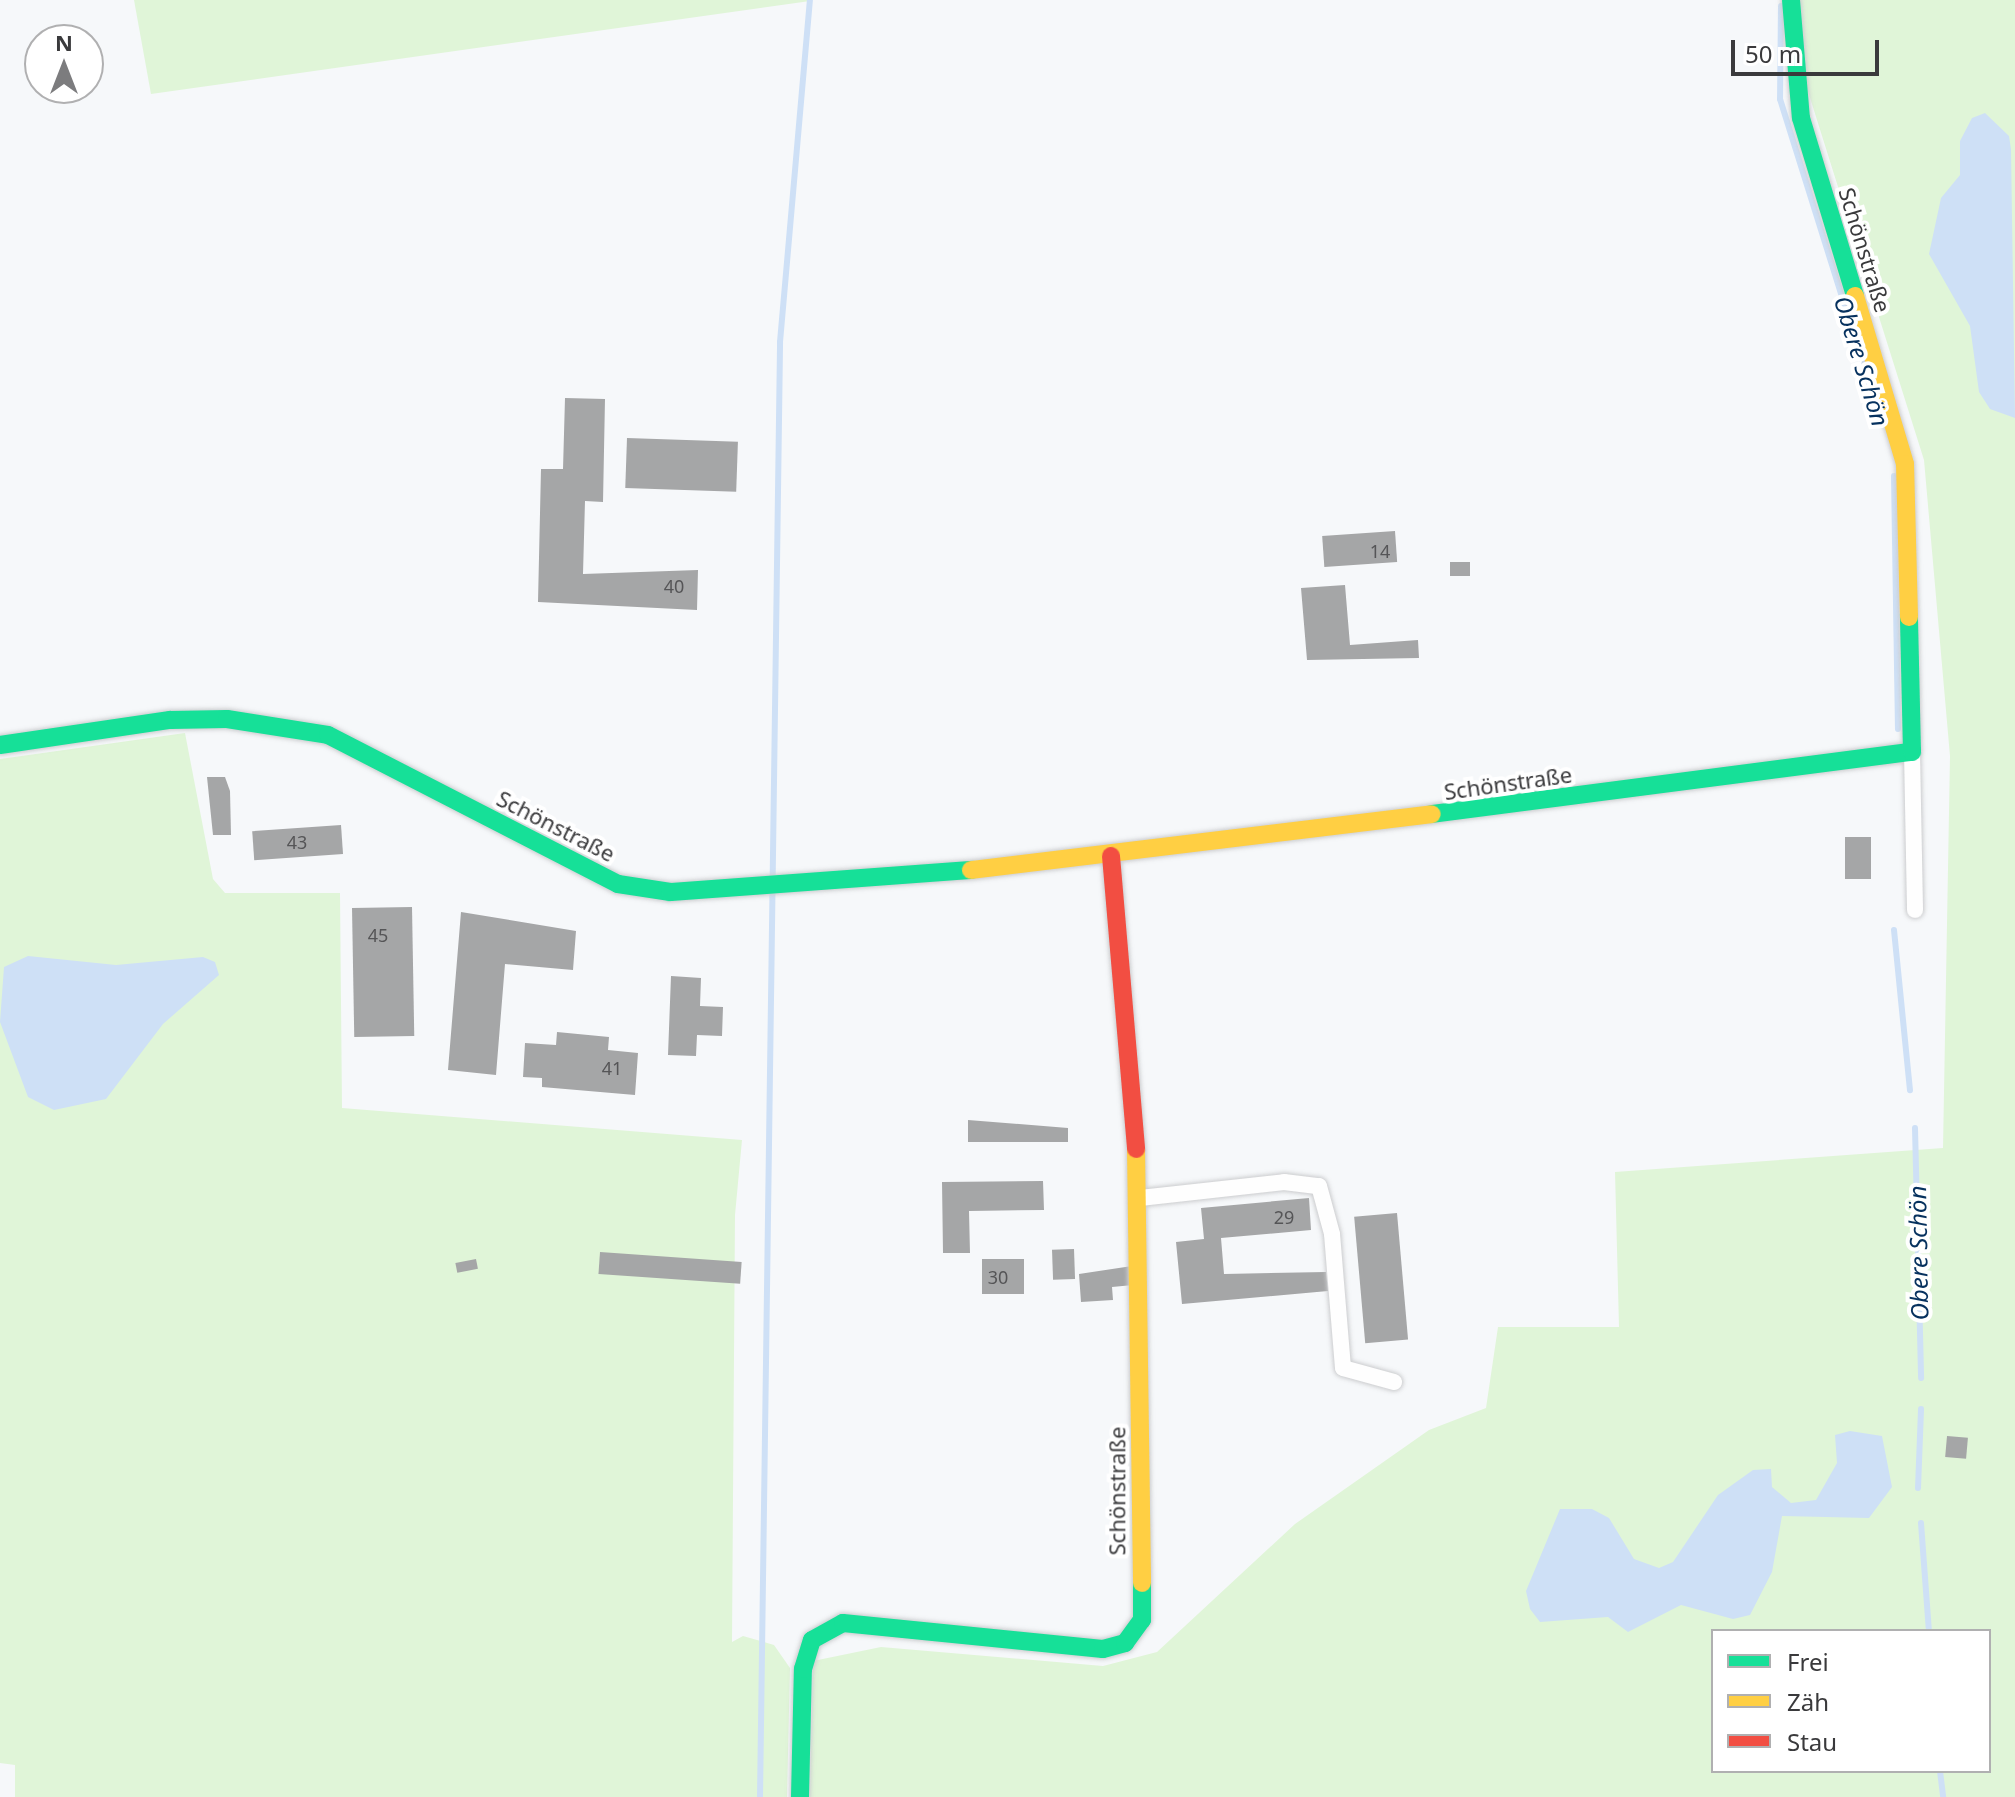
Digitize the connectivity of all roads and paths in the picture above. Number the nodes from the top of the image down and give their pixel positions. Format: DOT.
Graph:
graph roads {
  1 [pos="1791,0"];
  2 [pos="0,745"];
  3 [pos="1912,752"];
  4 [pos="1111,856"];
  5 [pos="1915,910"];
  6 [pos="1140,1198"];
  7 [pos="1394,1382"];
  8 [pos="800,1797"];
  1 -- 3 [label="street, Schönstraße"];
  2 -- 4 [label="street, Schönstraße"];
  3 -- 4 [label="street, Schönstraße"];
  3 -- 5 [label="street, Schönstraße"];
  4 -- 6 [label="street, Schönstraße"];
  6 -- 7 [label="street"];
  6 -- 8 [label="street, Schönstraße"];
}
